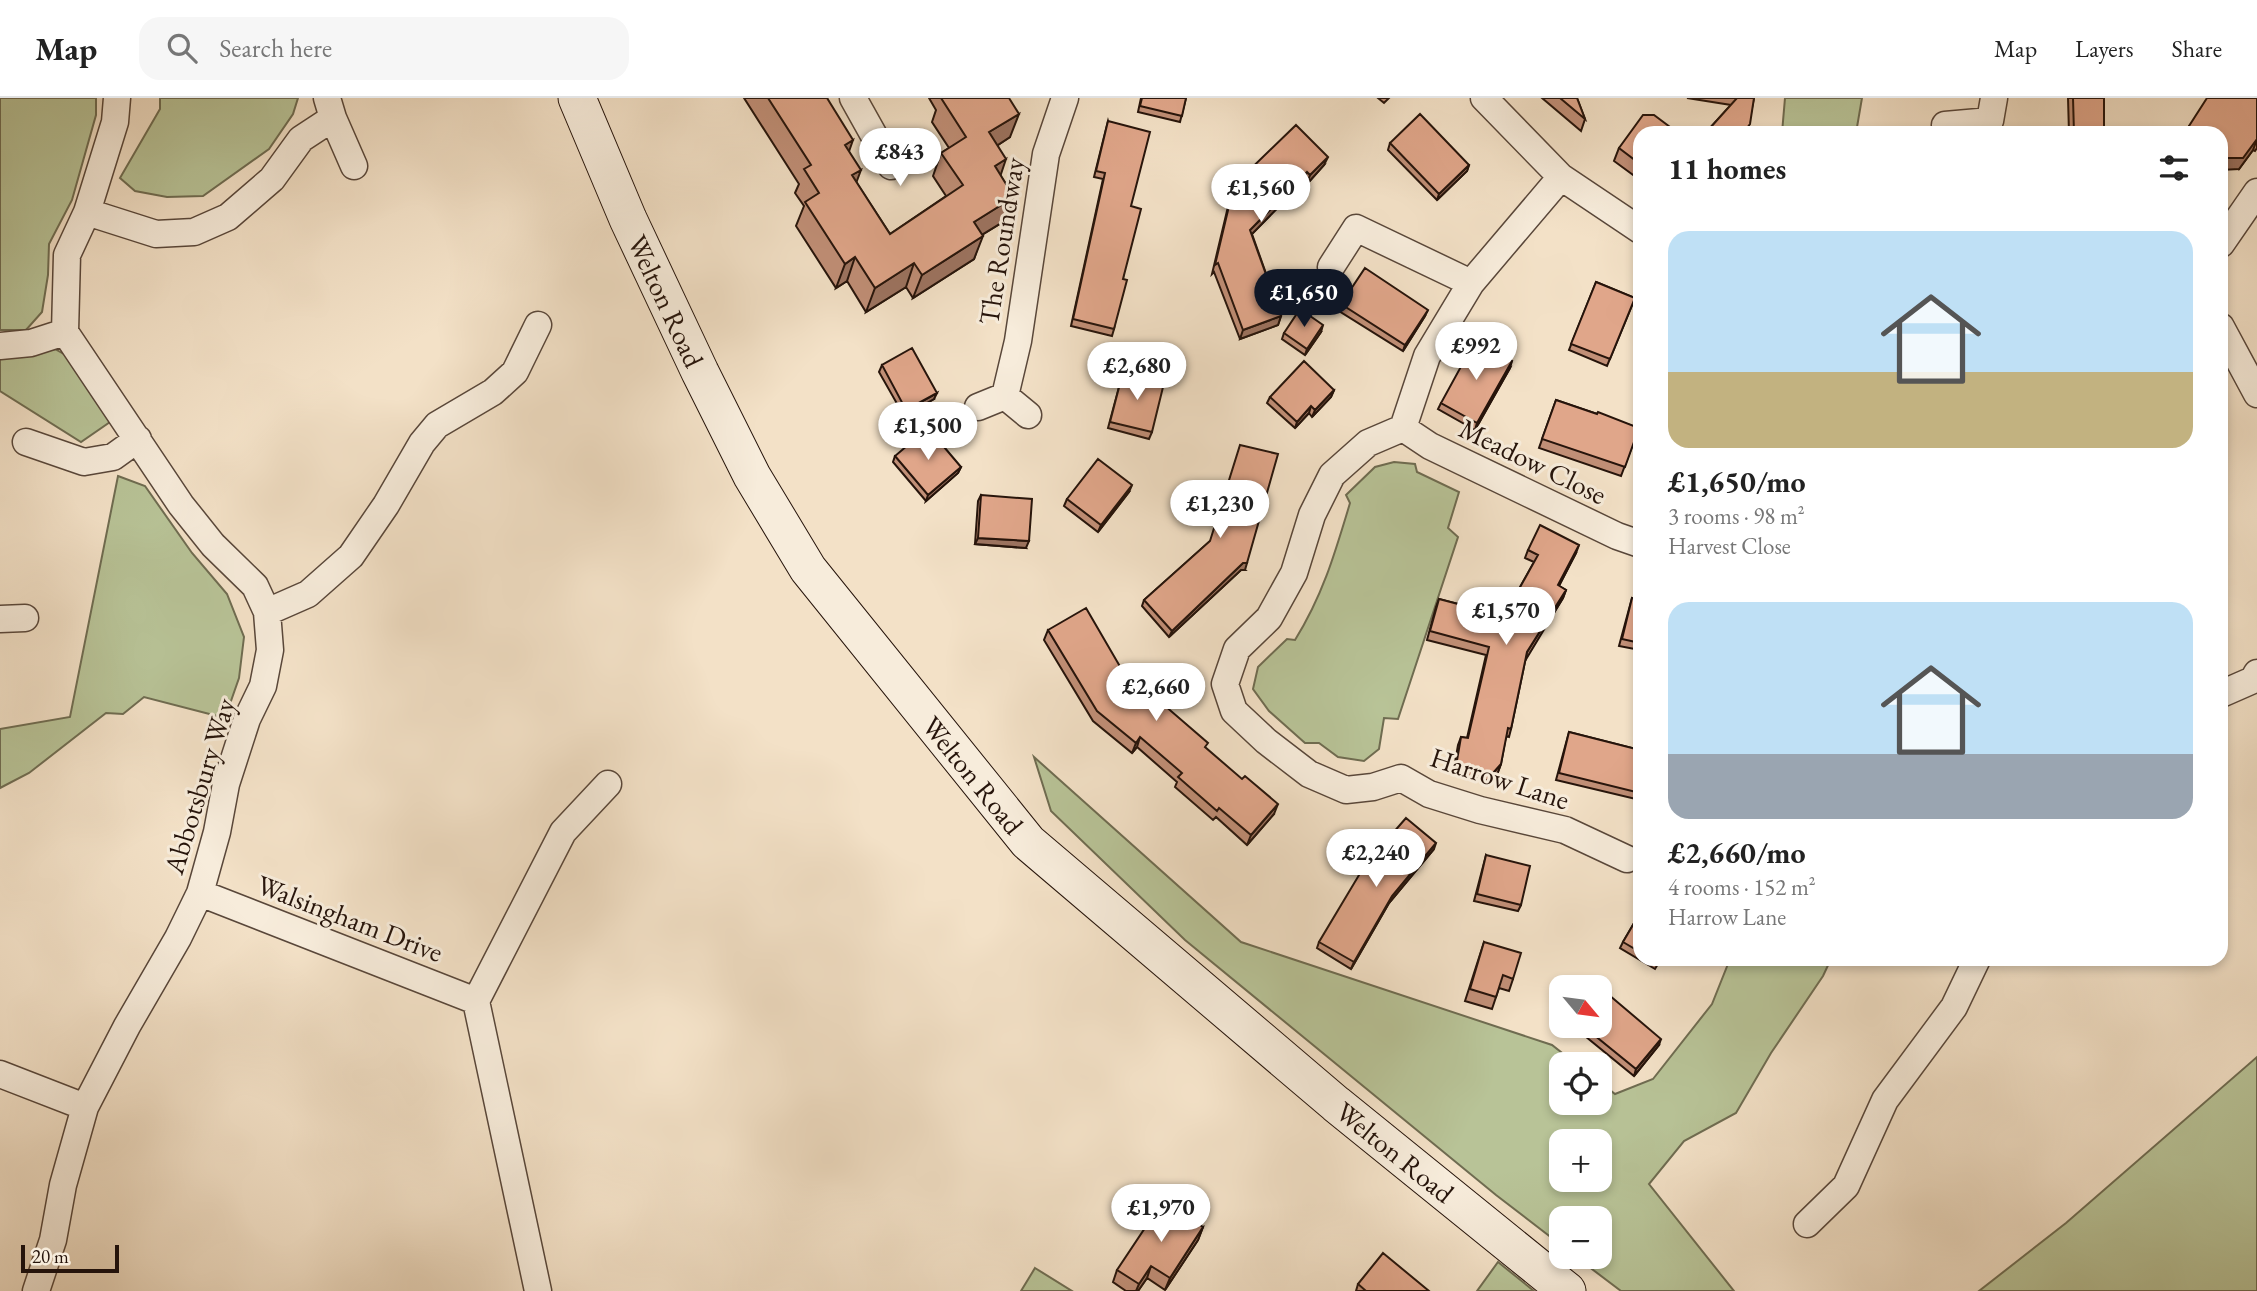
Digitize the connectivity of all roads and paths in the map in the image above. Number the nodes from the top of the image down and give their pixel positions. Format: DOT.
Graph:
graph roads {
  1 [pos="117,98"];
  2 [pos="577,98"];
  3 [pos="853,98"];
  4 [pos="1065,98"];
  5 [pos="1484,98"];
  6 [pos="330,108"];
  7 [pos="1995,117"];
  8 [pos="1945,125"];
  9 [pos="354,166"];
  10 [pos="891,166"];
  11 [pos="1561,177"];
  12 [pos="2257,192"];
  13 [pos="87,212"];
  14 [pos="1633,225"];
  15 [pos="2228,234"];
  16 [pos="1331,267"];
  17 [pos="1471,284"];
  18 [pos="538,325"];
  19 [pos="65,332"];
  20 [pos="2228,340"];
  21 [pos="0,346"];
  22 [pos="2257,394"];
  23 [pos="1005,396"];
  24 [pos="978,407"];
  25 [pos="1028,415"];
  26 [pos="1403,428"];
  27 [pos="138,439"];
  28 [pos="26,442"];
  29 [pos="1633,542"];
  30 [pos="267,612"];
  31 [pos="2256,680"];
  32 [pos="2228,691"];
  33 [pos="608,784"];
  34 [pos="1627,859"];
  35 [pos="200,893"];
  36 [pos="1974,966"];
  37 [pos="476,1002"];
  38 [pos="0,1074"];
  39 [pos="85,1107"];
  40 [pos="1807,1224"];
  41 [pos="36,1291"];
  42 [pos="538,1291"];
  43 [pos="1567,1291"];
  1 -- 13 [label="street"];
  2 -- 43 [label="street, Welton Road"];
  3 -- 10 [label="street"];
  4 -- 23 [label="street, The Roundway"];
  5 -- 11 [label="street"];
  6 -- 9 [label="street"];
  6 -- 13 [label="street"];
  7 -- 8 [label="street"];
  11 -- 14 [label="street"];
  11 -- 17 [label="street"];
  12 -- 15 [label="street"];
  13 -- 19 [label="street"];
  16 -- 17 [label="street"];
  17 -- 26 [label="street"];
  18 -- 30 [label="street"];
  19 -- 21 [label="street"];
  19 -- 27 [label="street, Abbotsbury Way"];
  20 -- 22 [label="street"];
  23 -- 24 [label="street"];
  23 -- 25 [label="street"];
  26 -- 29 [label="street, Meadow Close"];
  26 -- 34 [label="street, Harrow Lane"];
  27 -- 28 [label="street"];
  27 -- 30 [label="street, Abbotsbury Way"];
  30 -- 35 [label="street, Abbotsbury Way"];
  31 -- 32 [label="street"];
  33 -- 37 [label="street"];
  35 -- 37 [label="street, Walsingham Drive"];
  35 -- 39 [label="street, Abbotsbury Way"];
  36 -- 40 [label="street"];
  37 -- 42 [label="street"];
  38 -- 39 [label="street"];
  39 -- 41 [label="street, Abbotsbury Way"];
}
